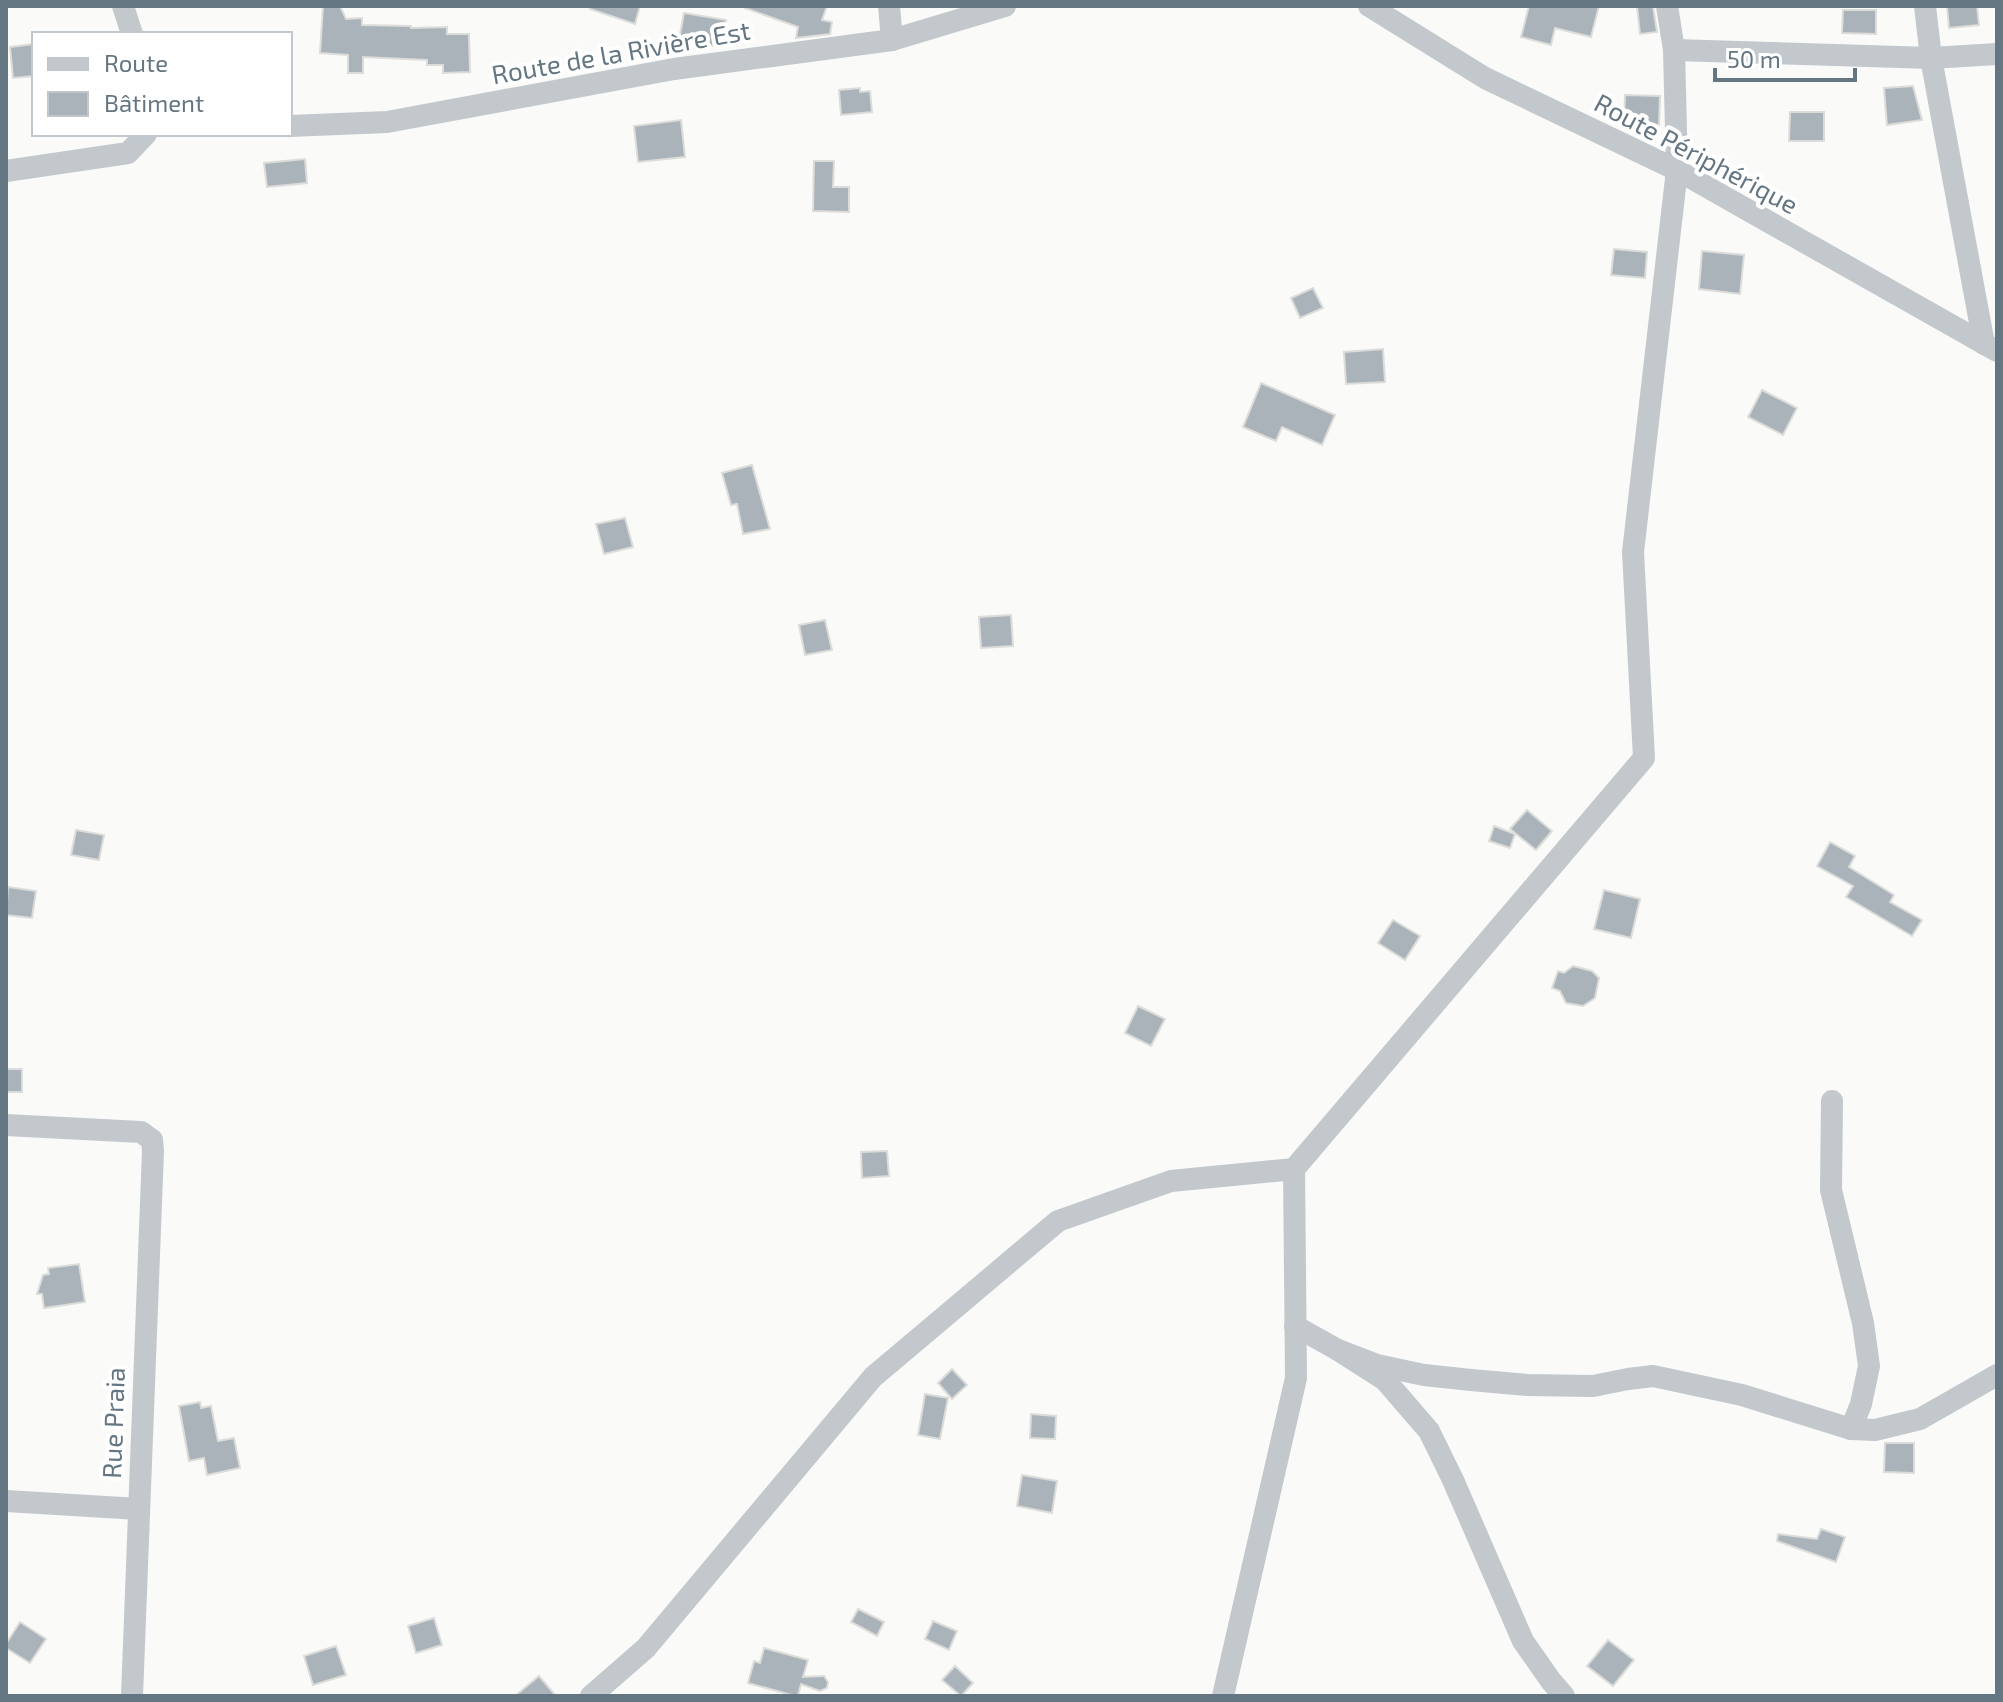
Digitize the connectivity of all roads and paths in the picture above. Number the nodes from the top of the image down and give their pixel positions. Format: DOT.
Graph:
graph roads {
  1 [pos="123,6"];
  2 [pos="889,6"];
  3 [pos="1005,6"];
  4 [pos="1369,6"];
  5 [pos="1667,6"];
  6 [pos="1925,6"];
  7 [pos="131,32"];
  8 [pos="892,40"];
  9 [pos="1674,50"];
  10 [pos="1997,54"];
  11 [pos="1931,58"];
  12 [pos="292,126"];
  13 [pos="144,136"];
  14 [pos="1677,170"];
  15 [pos="6,171"];
  16 [pos="1991,348"];
  17 [pos="1832,1101"];
  18 [pos="6,1125"];
  19 [pos="1294,1169"];
  20 [pos="1295,1326"];
  21 [pos="1338,1350"];
  22 [pos="1997,1375"];
  23 [pos="1851,1429"];
  24 [pos="6,1501"];
  25 [pos="139,1509"];
  26 [pos="132,1696"];
  27 [pos="591,1696"];
  28 [pos="1223,1696"];
  29 [pos="1564,1696"];
  1 -- 7 [label="street"];
  2 -- 8 [label="street"];
  3 -- 8 [label="street, Route de la Rivière Est"];
  4 -- 14 [label="street, Route Périphérique"];
  5 -- 9 [label="street"];
  6 -- 11 [label="street"];
  8 -- 12 [label="street, Route de la Rivière Est"];
  9 -- 11 [label="street"];
  9 -- 14 [label="street"];
  10 -- 11 [label="street"];
  11 -- 16 [label="street"];
  13 -- 15 [label="street"];
  14 -- 16 [label="street, Route Périphérique"];
  14 -- 19 [label="street"];
  17 -- 23 [label="street"];
  18 -- 25 [label="street, Rue Praia"];
  19 -- 20 [label="street"];
  19 -- 27 [label="street"];
  20 -- 21 [label="street"];
  20 -- 28 [label="street"];
  21 -- 23 [label="street"];
  21 -- 29 [label="street"];
  22 -- 23 [label="street"];
  24 -- 25 [label="street"];
  25 -- 26 [label="street, Rue Praia"];
}
